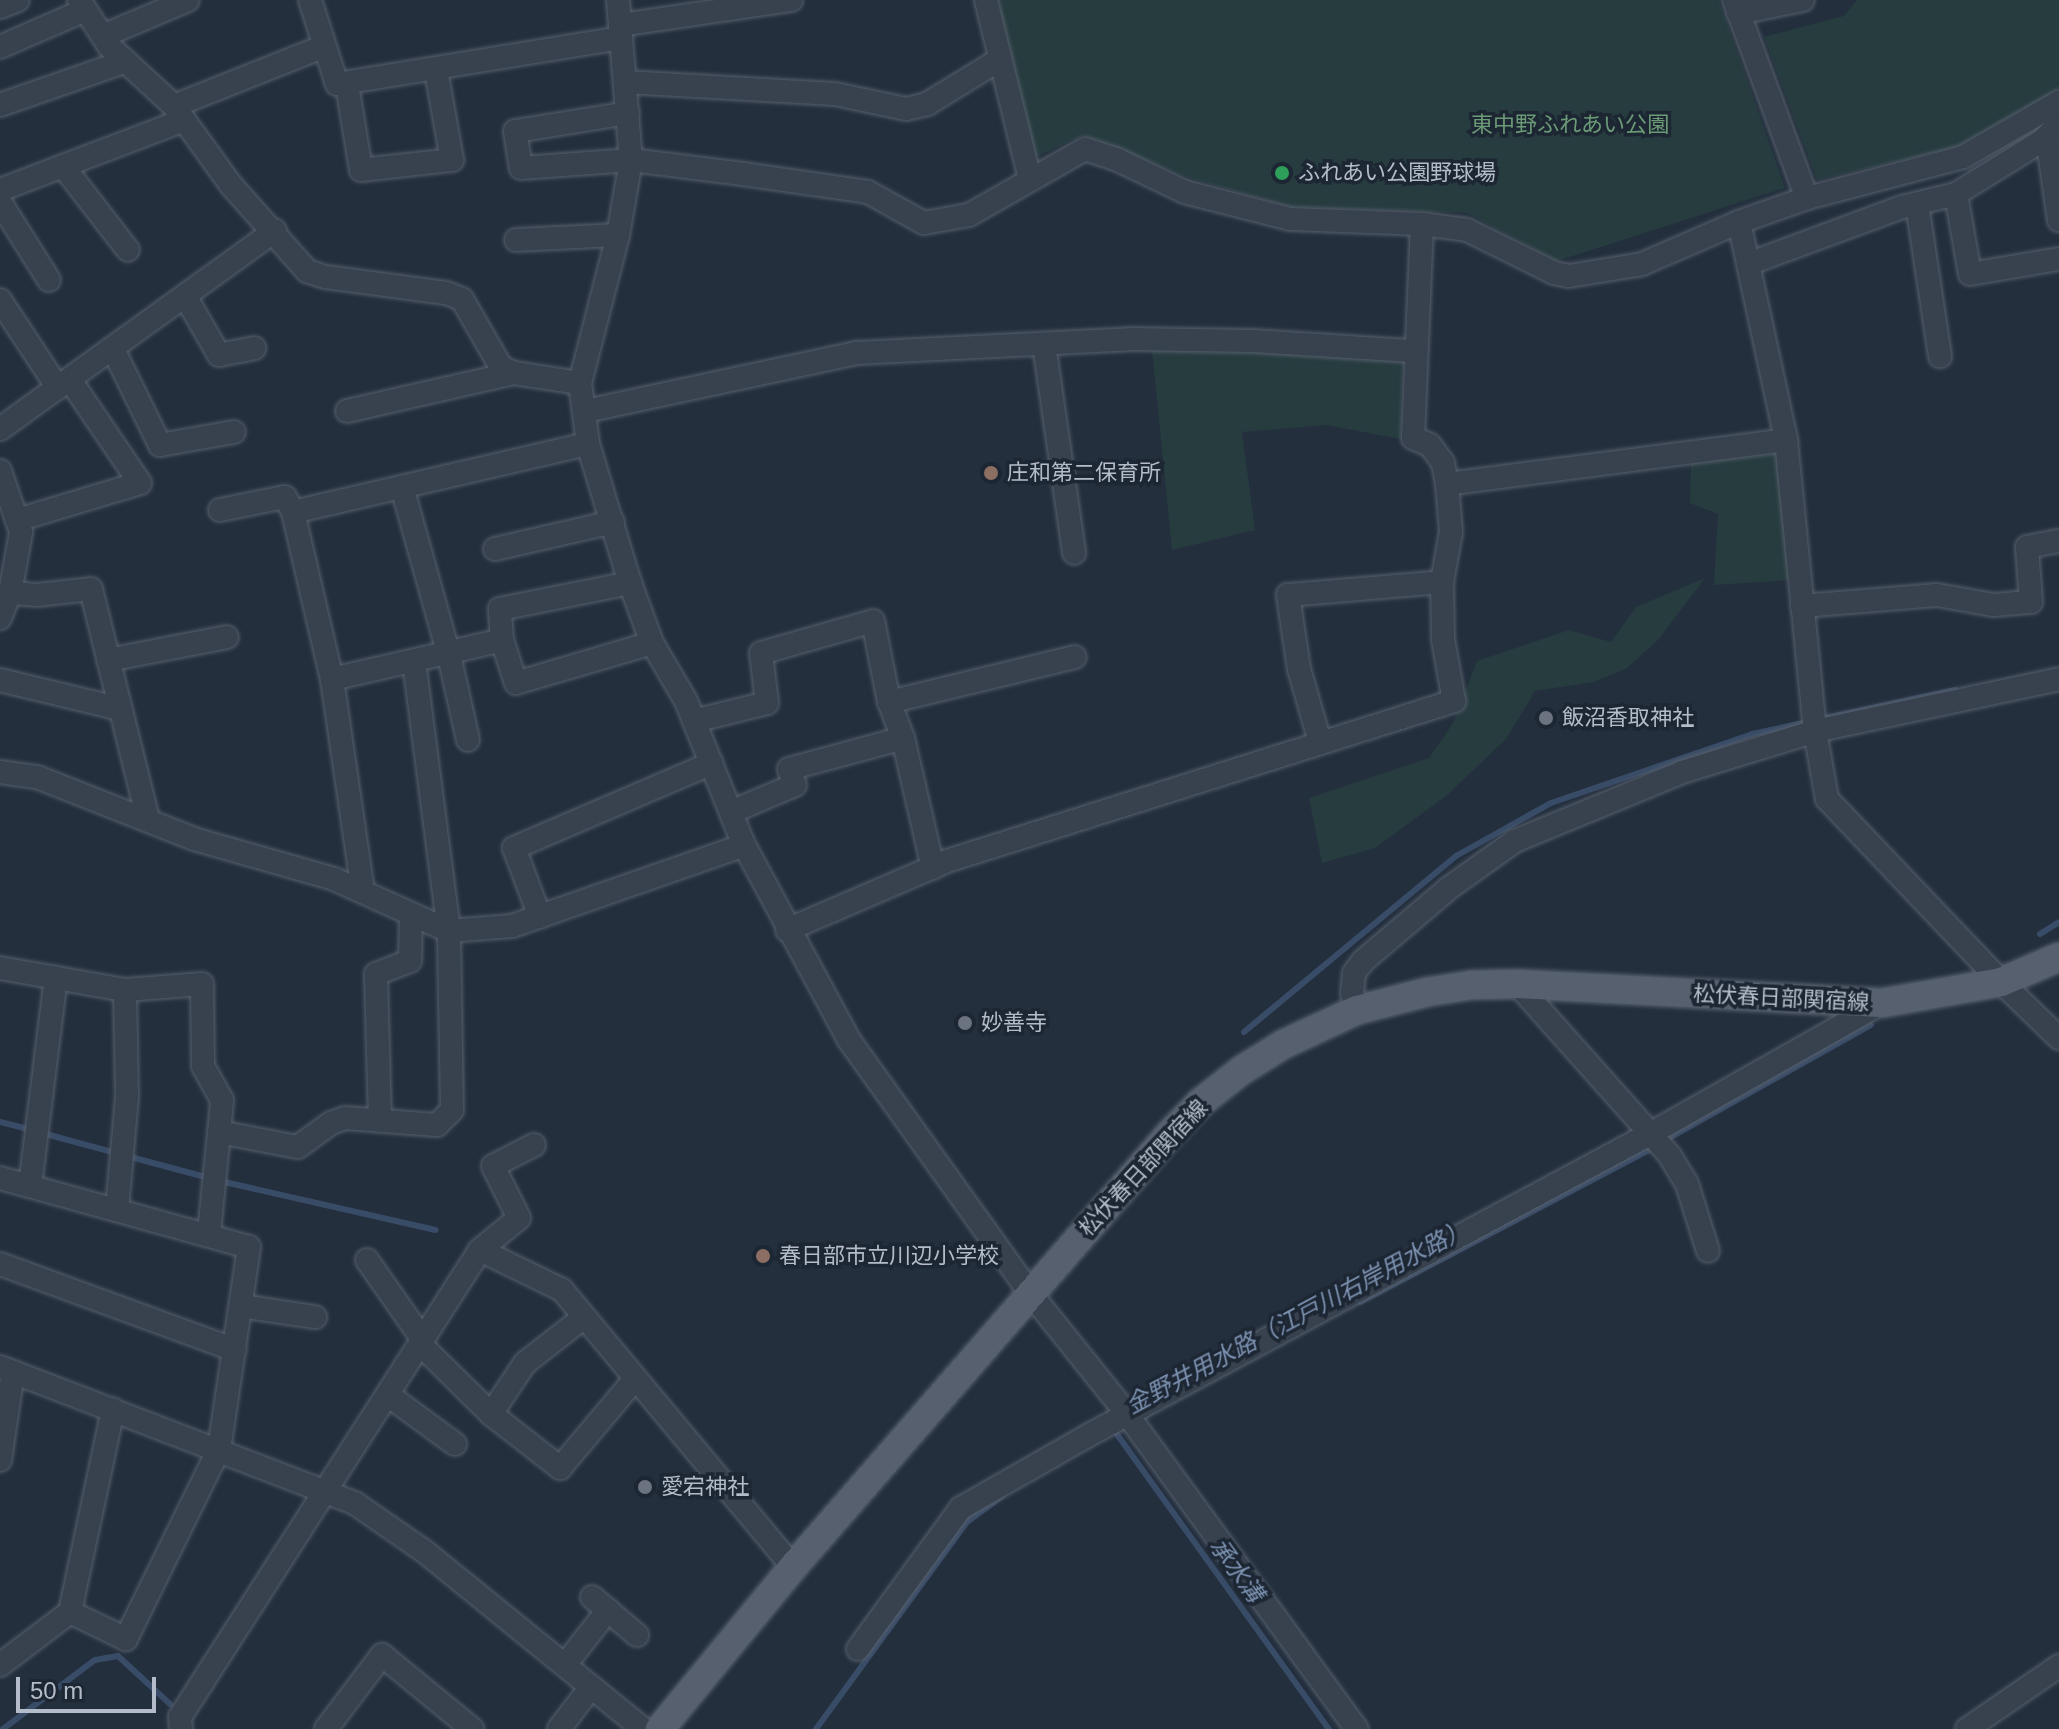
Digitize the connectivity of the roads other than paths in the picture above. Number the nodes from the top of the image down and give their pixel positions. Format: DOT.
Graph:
graph roads {
  1 [pos="18,0"];
  2 [pos="188,0"];
  3 [pos="310,0"];
  4 [pos="618,0"];
  5 [pos="791,0"];
  6 [pos="986,0"];
  7 [pos="1803,0"];
  8 [pos="82,5"];
  9 [pos="0,7"];
  10 [pos="1736,7"];
  11 [pos="621,32"];
  12 [pos="103,36"];
  13 [pos="325,46"];
  14 [pos="0,47"];
  15 [pos="999,60"];
  16 [pos="126,61"];
  17 [pos="436,70"];
  18 [pos="625,82"];
  19 [pos="347,85"];
  20 [pos="2059,102"];
  21 [pos="0,105"];
  22 [pos="179,113"];
  23 [pos="628,113"];
  24 [pos="2053,130"];
  25 [pos="631,160"];
  26 [pos="63,166"];
  27 [pos="1030,179"];
  28 [pos="0,190"];
  29 [pos="1956,194"];
  30 [pos="1807,198"];
  31 [pos="0,202"];
  32 [pos="1917,204"];
  33 [pos="2059,220"];
  34 [pos="1739,222"];
  35 [pos="1422,224"];
  36 [pos="275,231"];
  37 [pos="618,235"];
  38 [pos="516,240"];
  39 [pos="128,250"];
  40 [pos="2059,259"];
  41 [pos="1748,264"];
  42 [pos="49,280"];
  43 [pos="185,296"];
  44 [pos="0,300"];
  45 [pos="1044,344"];
  46 [pos="254,348"];
  47 [pos="113,349"];
  48 [pos="1414,351"];
  49 [pos="1940,356"];
  50 [pos="514,373"];
  51 [pos="580,383"];
  52 [pos="64,384"];
  53 [pos="347,411"];
  54 [pos="586,411"];
  55 [pos="0,429"];
  56 [pos="234,432"];
  57 [pos="1786,440"];
  58 [pos="588,444"];
  59 [pos="0,471"];
  60 [pos="1447,484"];
  61 [pos="402,487"];
  62 [pos="220,510"];
  63 [pos="293,512"];
  64 [pos="17,520"];
  65 [pos="613,522"];
  66 [pos="2059,541"];
  67 [pos="495,549"];
  68 [pos="1074,553"];
  69 [pos="1442,582"];
  70 [pos="630,583"];
  71 [pos="10,593"];
  72 [pos="1802,606"];
  73 [pos="0,618"];
  74 [pos="227,637"];
  75 [pos="502,640"];
  76 [pos="652,643"];
  77 [pos="449,655"];
  78 [pos="1075,657"];
  79 [pos="108,660"];
  80 [pos="414,662"];
  81 [pos="332,679"];
  82 [pos="2059,679"];
  83 [pos="0,680"];
  84 [pos="889,702"];
  85 [pos="121,709"];
  86 [pos="694,721"];
  87 [pos="1815,731"];
  88 [pos="903,738"];
  89 [pos="468,740"];
  90 [pos="1320,742"];
  91 [pos="712,763"];
  92 [pos="0,772"];
  93 [pos="731,812"];
  94 [pos="148,820"];
  95 [pos="744,845"];
  96 [pos="933,868"];
  97 [pos="363,892"];
  98 [pos="411,915"];
  99 [pos="540,917"];
  100 [pos="787,930"];
  101 [pos="449,931"];
  102 [pos="2059,957"];
  103 [pos="0,968"];
  104 [pos="56,978"];
  105 [pos="2001,982"];
  106 [pos="1517,984"];
  107 [pos="125,990"];
  108 [pos="1882,1003"];
  109 [pos="1357,1010"];
  110 [pos="2059,1038"];
  111 [pos="380,1121"];
  112 [pos="219,1132"];
  113 [pos="1650,1134"];
  114 [pos="534,1145"];
  115 [pos="0,1178"];
  116 [pos="30,1186"];
  117 [pos="117,1209"];
  118 [pos="209,1233"];
  119 [pos="480,1250"];
  120 [pos="1708,1251"];
  121 [pos="367,1260"];
  122 [pos="0,1264"];
  123 [pos="1031,1294"];
  124 [pos="241,1306"];
  125 [pos="315,1317"];
  126 [pos="584,1317"];
  127 [pos="422,1342"];
  128 [pos="235,1350"];
  129 [pos="7,1370"];
  130 [pos="635,1379"];
  131 [pos="388,1395"];
  132 [pos="113,1410"];
  133 [pos="491,1414"];
  134 [pos="1133,1421"];
  135 [pos="455,1444"];
  136 [pos="219,1449"];
  137 [pos="0,1460"];
  138 [pos="327,1490"];
  139 [pos="793,1567"];
  140 [pos="70,1612"];
  141 [pos="637,1635"];
  142 [pos="858,1649"];
  143 [pos="0,1665"];
  144 [pos="565,1665"];
  145 [pos="2059,1666"];
  146 [pos="591,1687"];
  147 [pos="184,1725"];
  148 [pos="326,1729"];
  149 [pos="472,1729"];
  150 [pos="559,1729"];
  151 [pos="643,1729"];
  152 [pos="660,1729"];
  153 [pos="1357,1729"];
  154 [pos="1967,1729"];
  1 -- 9 [label="street"];
  2 -- 12 [label="street"];
  3 -- 13 [label="street"];
  4 -- 11 [label="street"];
  5 -- 11 [label="street"];
  6 -- 15 [label="street"];
  7 -- 10 [label="street"];
  8 -- 12 [label="street"];
  8 -- 14 [label="street"];
  10 -- 30 [label="street"];
  11 -- 17 [label="street"];
  11 -- 18 [label="street"];
  12 -- 16 [label="street"];
  13 -- 19 [label="street"];
  13 -- 22 [label="street"];
  15 -- 18 [label="street"];
  15 -- 27 [label="street"];
  16 -- 21 [label="street"];
  16 -- 22 [label="street"];
  17 -- 19 [label="street"];
  17 -- 19 [label="street"];
  18 -- 23 [label="street"];
  20 -- 30 [label="street"];
  22 -- 26 [label="street"];
  22 -- 36 [label="street"];
  23 -- 25 [label="street"];
  23 -- 25 [label="street"];
  24 -- 29 [label="street"];
  24 -- 33 [label="street"];
  25 -- 27 [label="street"];
  25 -- 37 [label="street"];
  26 -- 28 [label="street"];
  26 -- 39 [label="street"];
  27 -- 35 [label="street"];
  29 -- 32 [label="street"];
  29 -- 40 [label="street"];
  30 -- 34 [label="street"];
  31 -- 42 [label="street"];
  32 -- 41 [label="street"];
  32 -- 49 [label="street"];
  34 -- 35 [label="street"];
  34 -- 41 [label="street"];
  35 -- 48 [label="street"];
  36 -- 43 [label="street"];
  36 -- 50 [label="street"];
  37 -- 38 [label="street"];
  37 -- 51 [label="street"];
  41 -- 57 [label="street"];
  43 -- 46 [label="street"];
  43 -- 47 [label="street"];
  44 -- 52 [label="street"];
  45 -- 48 [label="street"];
  45 -- 54 [label="street"];
  45 -- 68 [label="street"];
  47 -- 52 [label="street"];
  47 -- 56 [label="street"];
  48 -- 60 [label="street"];
  50 -- 51 [label="street"];
  50 -- 53 [label="street"];
  51 -- 54 [label="street"];
  52 -- 55 [label="street"];
  52 -- 64 [label="street"];
  54 -- 58 [label="street"];
  57 -- 60 [label="street"];
  57 -- 72 [label="street"];
  58 -- 61 [label="street"];
  58 -- 65 [label="street"];
  59 -- 64 [label="street"];
  60 -- 69 [label="street"];
  61 -- 63 [label="street"];
  61 -- 77 [label="street"];
  62 -- 63 [label="street"];
  63 -- 81 [label="street"];
  64 -- 71 [label="street"];
  65 -- 67 [label="street"];
  65 -- 70 [label="street"];
  66 -- 72 [label="street"];
  69 -- 90 [label="street"];
  69 -- 90 [label="street"];
  70 -- 75 [label="street"];
  70 -- 76 [label="street"];
  71 -- 73 [label="street"];
  71 -- 79 [label="street"];
  72 -- 87 [label="street"];
  74 -- 79 [label="street"];
  75 -- 76 [label="street"];
  75 -- 77 [label="street"];
  76 -- 86 [label="street"];
  77 -- 80 [label="street"];
  77 -- 89 [label="street"];
  78 -- 84 [label="street"];
  79 -- 85 [label="street"];
  80 -- 81 [label="street"];
  80 -- 101 [label="street"];
  81 -- 97 [label="street"];
  82 -- 87 [label="street"];
  83 -- 85 [label="street"];
  84 -- 86 [label="street"];
  84 -- 88 [label="street"];
  85 -- 94 [label="street"];
  86 -- 91 [label="street"];
  87 -- 105 [label="street"];
  87 -- 109 [label="street"];
  88 -- 93 [label="street"];
  88 -- 96 [label="street"];
  90 -- 96 [label="street"];
  91 -- 93 [label="street"];
  91 -- 99 [label="street"];
  92 -- 94 [label="street"];
  93 -- 95 [label="street"];
  94 -- 97 [label="street"];
  95 -- 99 [label="street"];
  95 -- 100 [label="street"];
  96 -- 100 [label="street"];
  97 -- 98 [label="street"];
  98 -- 101 [label="street"];
  98 -- 111 [label="street"];
  99 -- 101 [label="street"];
  100 -- 123 [label="street"];
  101 -- 111 [label="street"];
  102 -- 105 [label="main road, 松伏春日部関宿線"];
  103 -- 104 [label="street"];
  104 -- 107 [label="street"];
  104 -- 116 [label="street"];
  105 -- 108 [label="main road, 松伏春日部関宿線"];
  105 -- 110 [label="street"];
  106 -- 108 [label="main road, 松伏春日部関宿線"];
  106 -- 109 [label="main road, 松伏春日部関宿線"];
  106 -- 113 [label="street"];
  107 -- 112 [label="street"];
  107 -- 117 [label="street"];
  108 -- 113 [label="street"];
  109 -- 123 [label="main road, 松伏春日部関宿線"];
  111 -- 112 [label="street"];
  112 -- 118 [label="street"];
  113 -- 120 [label="street"];
  113 -- 134 [label="street"];
  114 -- 119 [label="street"];
  115 -- 116 [label="street"];
  116 -- 117 [label="street"];
  117 -- 118 [label="street"];
  118 -- 124 [label="street"];
  119 -- 126 [label="street"];
  119 -- 127 [label="street"];
  121 -- 127 [label="street"];
  122 -- 128 [label="street"];
  123 -- 134 [label="street"];
  123 -- 139 [label="main road, 松伏春日部関宿線"];
  124 -- 125 [label="street"];
  124 -- 128 [label="street"];
  126 -- 130 [label="street"];
  126 -- 133 [label="street"];
  127 -- 131 [label="street"];
  127 -- 133 [label="street"];
  128 -- 136 [label="street"];
  129 -- 132 [label="street"];
  129 -- 137 [label="street"];
  130 -- 133 [label="street"];
  130 -- 139 [label="street"];
  131 -- 135 [label="street"];
  131 -- 138 [label="street"];
  132 -- 136 [label="street"];
  132 -- 140 [label="street"];
  134 -- 142 [label="street"];
  134 -- 153 [label="street"];
  136 -- 138 [label="street"];
  136 -- 140 [label="street"];
  138 -- 144 [label="street"];
  138 -- 147 [label="street"];
  139 -- 152 [label="main road, 松伏春日部関宿線"];
  140 -- 143 [label="street"];
  141 -- 144 [label="street"];
  144 -- 146 [label="street"];
  145 -- 154 [label="street"];
  146 -- 150 [label="street"];
  146 -- 151 [label="street"];
  148 -- 149 [label="street"];
}
